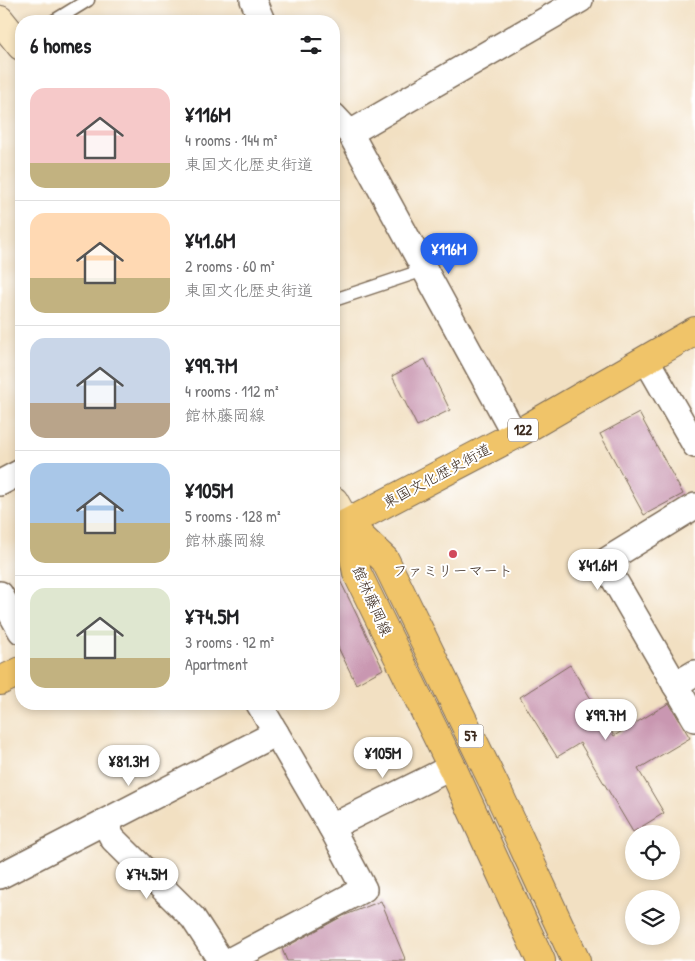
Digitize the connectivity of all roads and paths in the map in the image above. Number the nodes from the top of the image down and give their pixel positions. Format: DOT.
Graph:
graph roads {
  1 [pos="88,0"];
  2 [pos="253,0"];
  3 [pos="580,0"];
  4 [pos="64,15"];
  5 [pos="259,15"];
  6 [pos="0,20"];
  7 [pos="15,39"];
  8 [pos="342,124"];
  9 [pos="424,270"];
  10 [pos="340,298"];
  11 [pos="695,331"];
  12 [pos="647,360"];
  13 [pos="515,435"];
  14 [pos="695,445"];
  15 [pos="15,475"];
  16 [pos="0,483"];
  17 [pos="695,506"];
  18 [pos="340,517"];
  19 [pos="340,520"];
  20 [pos="340,524"];
  21 [pos="0,594"];
  22 [pos="15,620"];
  23 [pos="15,675"];
  24 [pos="685,679"];
  25 [pos="0,681"];
  26 [pos="263,710"];
  27 [pos="695,719"];
  28 [pos="276,733"];
  29 [pos="452,767"];
  30 [pos="104,822"];
  31 [pos="331,827"];
  32 [pos="0,876"];
  33 [pos="221,961"];
  34 [pos="229,961"];
  35 [pos="541,961"];
  36 [pos="576,961"];
  1 -- 4 [label="lane"];
  2 -- 5 [label="street"];
  3 -- 8 [label="street"];
  6 -- 7 [label="main road"];
  8 -- 9 [label="street"];
  9 -- 10 [label="lane"];
  9 -- 13 [label="street"];
  11 -- 12 [label="main road, 東国文化歴史街道 / 122"];
  12 -- 13 [label="main road, 東国文化歴史街道 / 122"];
  12 -- 14 [label="street"];
  13 -- 18 [label="main road, 東国文化歴史街道 / 122"];
  15 -- 16 [label="street"];
  17 -- 24 [label="street"];
  19 -- 36 [label="main road, 館林藤岡線 / 57"];
  20 -- 29 [label="main road, 館林藤岡線 / 57"];
  21 -- 22 [label="street"];
  23 -- 25 [label="main road"];
  24 -- 27 [label="street"];
  26 -- 28 [label="street"];
  28 -- 30 [label="street"];
  28 -- 31 [label="street"];
  29 -- 31 [label="street"];
  29 -- 35 [label="main road, 館林藤岡線 / 57"];
  30 -- 32 [label="street"];
  30 -- 33 [label="street"];
  31 -- 34 [label="street"];
}
